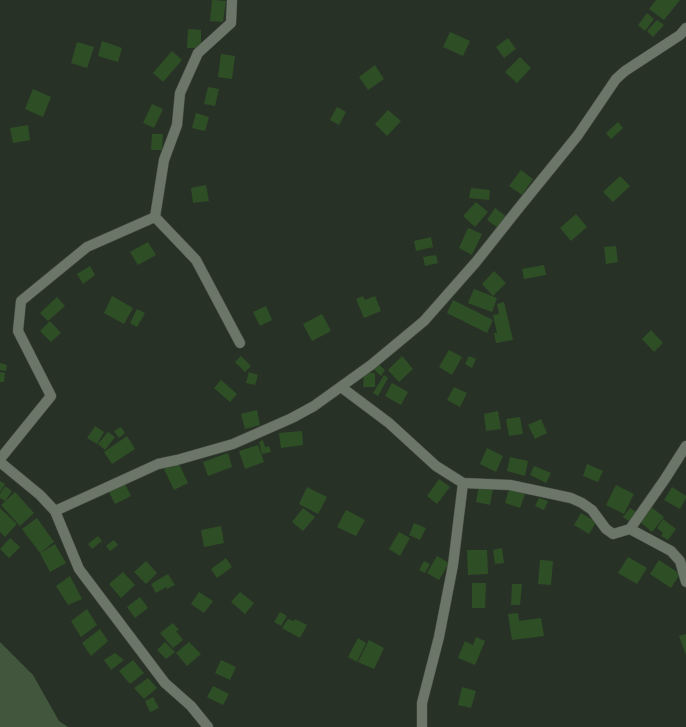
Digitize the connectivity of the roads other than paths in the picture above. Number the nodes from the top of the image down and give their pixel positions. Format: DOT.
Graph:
graph roads {
  1 [pos="232,0"];
  2 [pos="686,28"];
  3 [pos="154,217"];
  4 [pos="240,343"];
  5 [pos="341,387"];
  6 [pos="686,446"];
  7 [pos="0,459"];
  8 [pos="0,462"];
  9 [pos="463,483"];
  10 [pos="55,511"];
  11 [pos="630,529"];
  12 [pos="686,582"];
  13 [pos="208,727"];
  14 [pos="422,727"];
  1 -- 3 [label="street"];
  2 -- 5 [label="street"];
  3 -- 4 [label="street"];
  3 -- 7 [label="street"];
  5 -- 9 [label="street"];
  5 -- 10 [label="street"];
  6 -- 11 [label="street"];
  8 -- 10 [label="street"];
  9 -- 11 [label="street"];
  9 -- 14 [label="street"];
  10 -- 13 [label="street"];
  11 -- 12 [label="street"];
}
